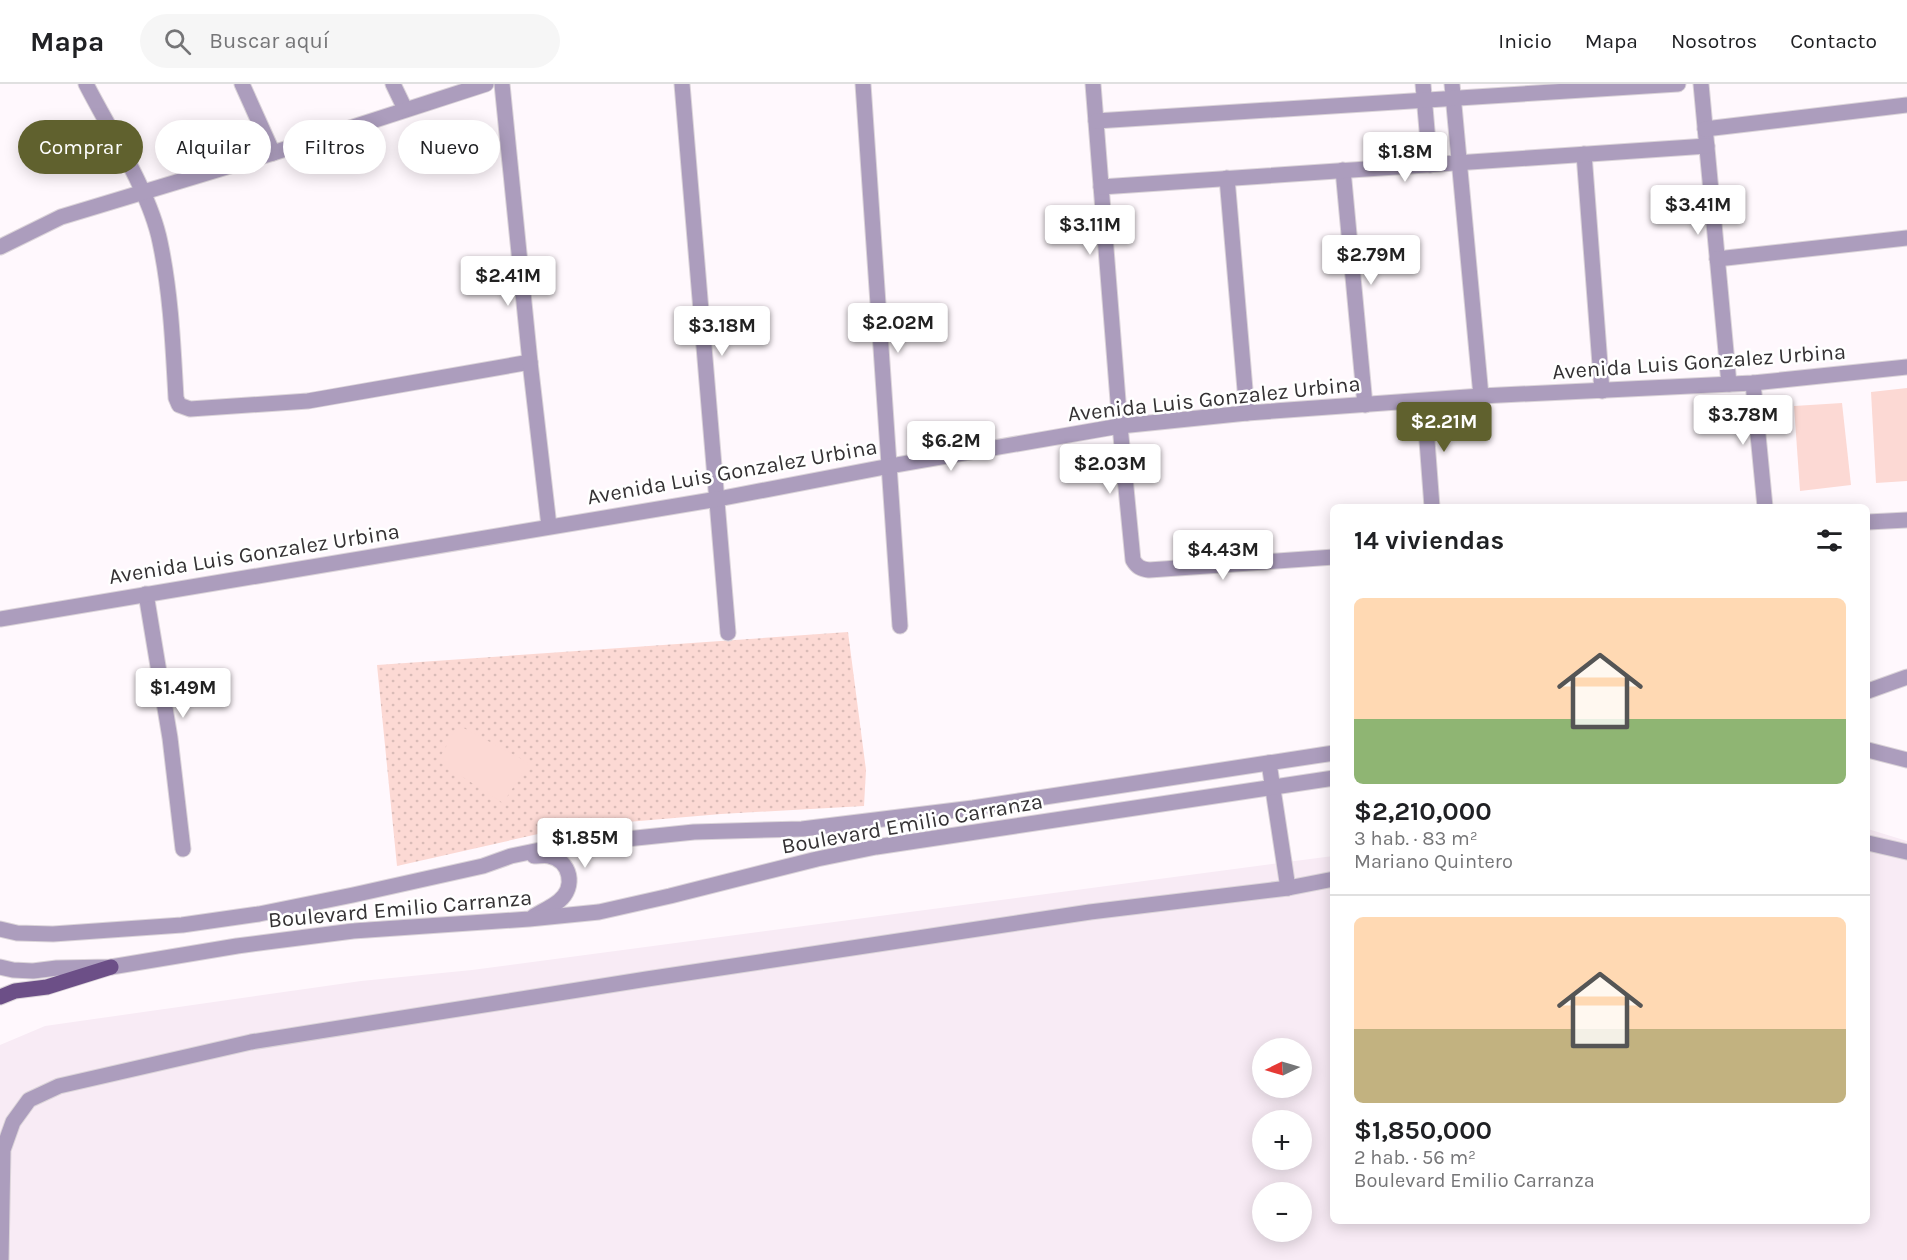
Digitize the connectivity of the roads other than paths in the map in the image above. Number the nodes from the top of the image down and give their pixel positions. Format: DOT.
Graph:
graph roads {
  1 [pos="86,84"];
  2 [pos="242,84"];
  3 [pos="393,84"];
  4 [pos="486,84"];
  5 [pos="502,84"];
  6 [pos="682,84"];
  7 [pos="862,84"];
  8 [pos="1093,84"];
  9 [pos="1423,84"];
  10 [pos="1678,84"];
  11 [pos="1701,84"];
  12 [pos="1452,91"];
  13 [pos="1424,100"];
  14 [pos="1907,105"];
  15 [pos="405,109"];
  16 [pos="1096,121"];
  17 [pos="1705,129"];
  18 [pos="1707,146"];
  19 [pos="273,153"];
  20 [pos="1584,154"];
  21 [pos="1459,163"];
  22 [pos="1430,165"];
  23 [pos="1343,170"];
  24 [pos="1227,178"];
  25 [pos="1101,187"];
  26 [pos="143,193"];
  27 [pos="1907,237"];
  28 [pos="0,247"];
  29 [pos="1717,259"];
  30 [pos="530,362"];
  31 [pos="1907,367"];
  32 [pos="1754,383"];
  33 [pos="1729,384"];
  34 [pos="1602,391"];
  35 [pos="1481,396"];
  36 [pos="1424,401"];
  37 [pos="1365,405"];
  38 [pos="1247,413"];
  39 [pos="1120,426"];
  40 [pos="890,466"];
  41 [pos="718,499"];
  42 [pos="1432,504"];
  43 [pos="1765,504"];
  44 [pos="1907,520"];
  45 [pos="1870,522"];
  46 [pos="549,526"];
  47 [pos="1330,557"];
  48 [pos="146,594"];
  49 [pos="0,619"];
  50 [pos="900,627"];
  51 [pos="728,633"];
  52 [pos="1907,677"];
  53 [pos="1870,690"];
  54 [pos="1870,751"];
  55 [pos="1330,754"];
  56 [pos="1907,760"];
  57 [pos="1269,763"];
  58 [pos="1330,779"];
  59 [pos="1272,787"];
  60 [pos="1870,843"];
  61 [pos="183,849"];
  62 [pos="1907,852"];
  63 [pos="511,856"];
  64 [pos="1330,880"];
  65 [pos="1288,888"];
  66 [pos="529,919"];
  67 [pos="0,929"];
  68 [pos="0,967"];
  69 [pos="111,967"];
  70 [pos="0,997"];
  71 [pos="1,1260"];
  1 -- 26 [label="street"];
  2 -- 19 [label="street"];
  3 -- 15 [label="street"];
  4 -- 15 [label="street"];
  5 -- 30 [label="street"];
  6 -- 41 [label="street"];
  7 -- 40 [label="street"];
  8 -- 16 [label="street"];
  9 -- 13 [label="street"];
  10 -- 12 [label="street"];
  11 -- 17 [label="street"];
  12 -- 13 [label="street"];
  12 -- 21 [label="street"];
  13 -- 16 [label="street"];
  13 -- 22 [label="street"];
  14 -- 17 [label="street"];
  15 -- 19 [label="street"];
  16 -- 25 [label="street"];
  17 -- 18 [label="street"];
  18 -- 20 [label="street"];
  18 -- 29 [label="street"];
  19 -- 26 [label="street"];
  20 -- 21 [label="street"];
  20 -- 34 [label="street"];
  21 -- 22 [label="street"];
  21 -- 35 [label="street"];
  22 -- 23 [label="street"];
  23 -- 24 [label="street"];
  23 -- 37 [label="street"];
  24 -- 25 [label="street"];
  24 -- 38 [label="street"];
  25 -- 39 [label="street"];
  26 -- 28 [label="street"];
  26 -- 30 [label="street"];
  27 -- 29 [label="street"];
  29 -- 33 [label="street"];
  30 -- 46 [label="street"];
  31 -- 32 [label="street, Avenida Luis Gonzalez Urbina"];
  32 -- 33 [label="street, Avenida Luis Gonzalez Urbina"];
  32 -- 43 [label="street"];
  33 -- 34 [label="street, Avenida Luis Gonzalez Urbina"];
  34 -- 35 [label="street, Avenida Luis Gonzalez Urbina"];
  35 -- 36 [label="street, Avenida Luis Gonzalez Urbina"];
  36 -- 37 [label="street, Avenida Luis Gonzalez Urbina"];
  36 -- 42 [label="street"];
  37 -- 38 [label="street, Avenida Luis Gonzalez Urbina"];
  38 -- 39 [label="street, Avenida Luis Gonzalez Urbina"];
  39 -- 40 [label="street, Avenida Luis Gonzalez Urbina"];
  39 -- 47 [label="street"];
  40 -- 41 [label="street, Avenida Luis Gonzalez Urbina"];
  40 -- 50 [label="street"];
  41 -- 46 [label="street, Avenida Luis Gonzalez Urbina"];
  41 -- 51 [label="street"];
  44 -- 45 [label="street"];
  46 -- 48 [label="street, Avenida Luis Gonzalez Urbina"];
  48 -- 49 [label="street, Avenida Luis Gonzalez Urbina"];
  48 -- 61 [label="street"];
  52 -- 53 [label="street"];
  54 -- 56 [label="street"];
  55 -- 57 [label="street, Boulevard Emilio Carranza"];
  57 -- 59 [label="street"];
  57 -- 63 [label="street, Boulevard Emilio Carranza"];
  58 -- 59 [label="street, Boulevard Emilio Carranza"];
  59 -- 65 [label="street"];
  59 -- 66 [label="street, Boulevard Emilio Carranza"];
  60 -- 62 [label="street"];
  63 -- 66 [label="street"];
  63 -- 67 [label="street, Boulevard Emilio Carranza"];
  64 -- 65 [label="street"];
  65 -- 71 [label="street"];
  66 -- 69 [label="street, Boulevard Emilio Carranza"];
  68 -- 69 [label="street, Boulevard Emilio Carranza"];
  69 -- 70 [label="main road"];
}
